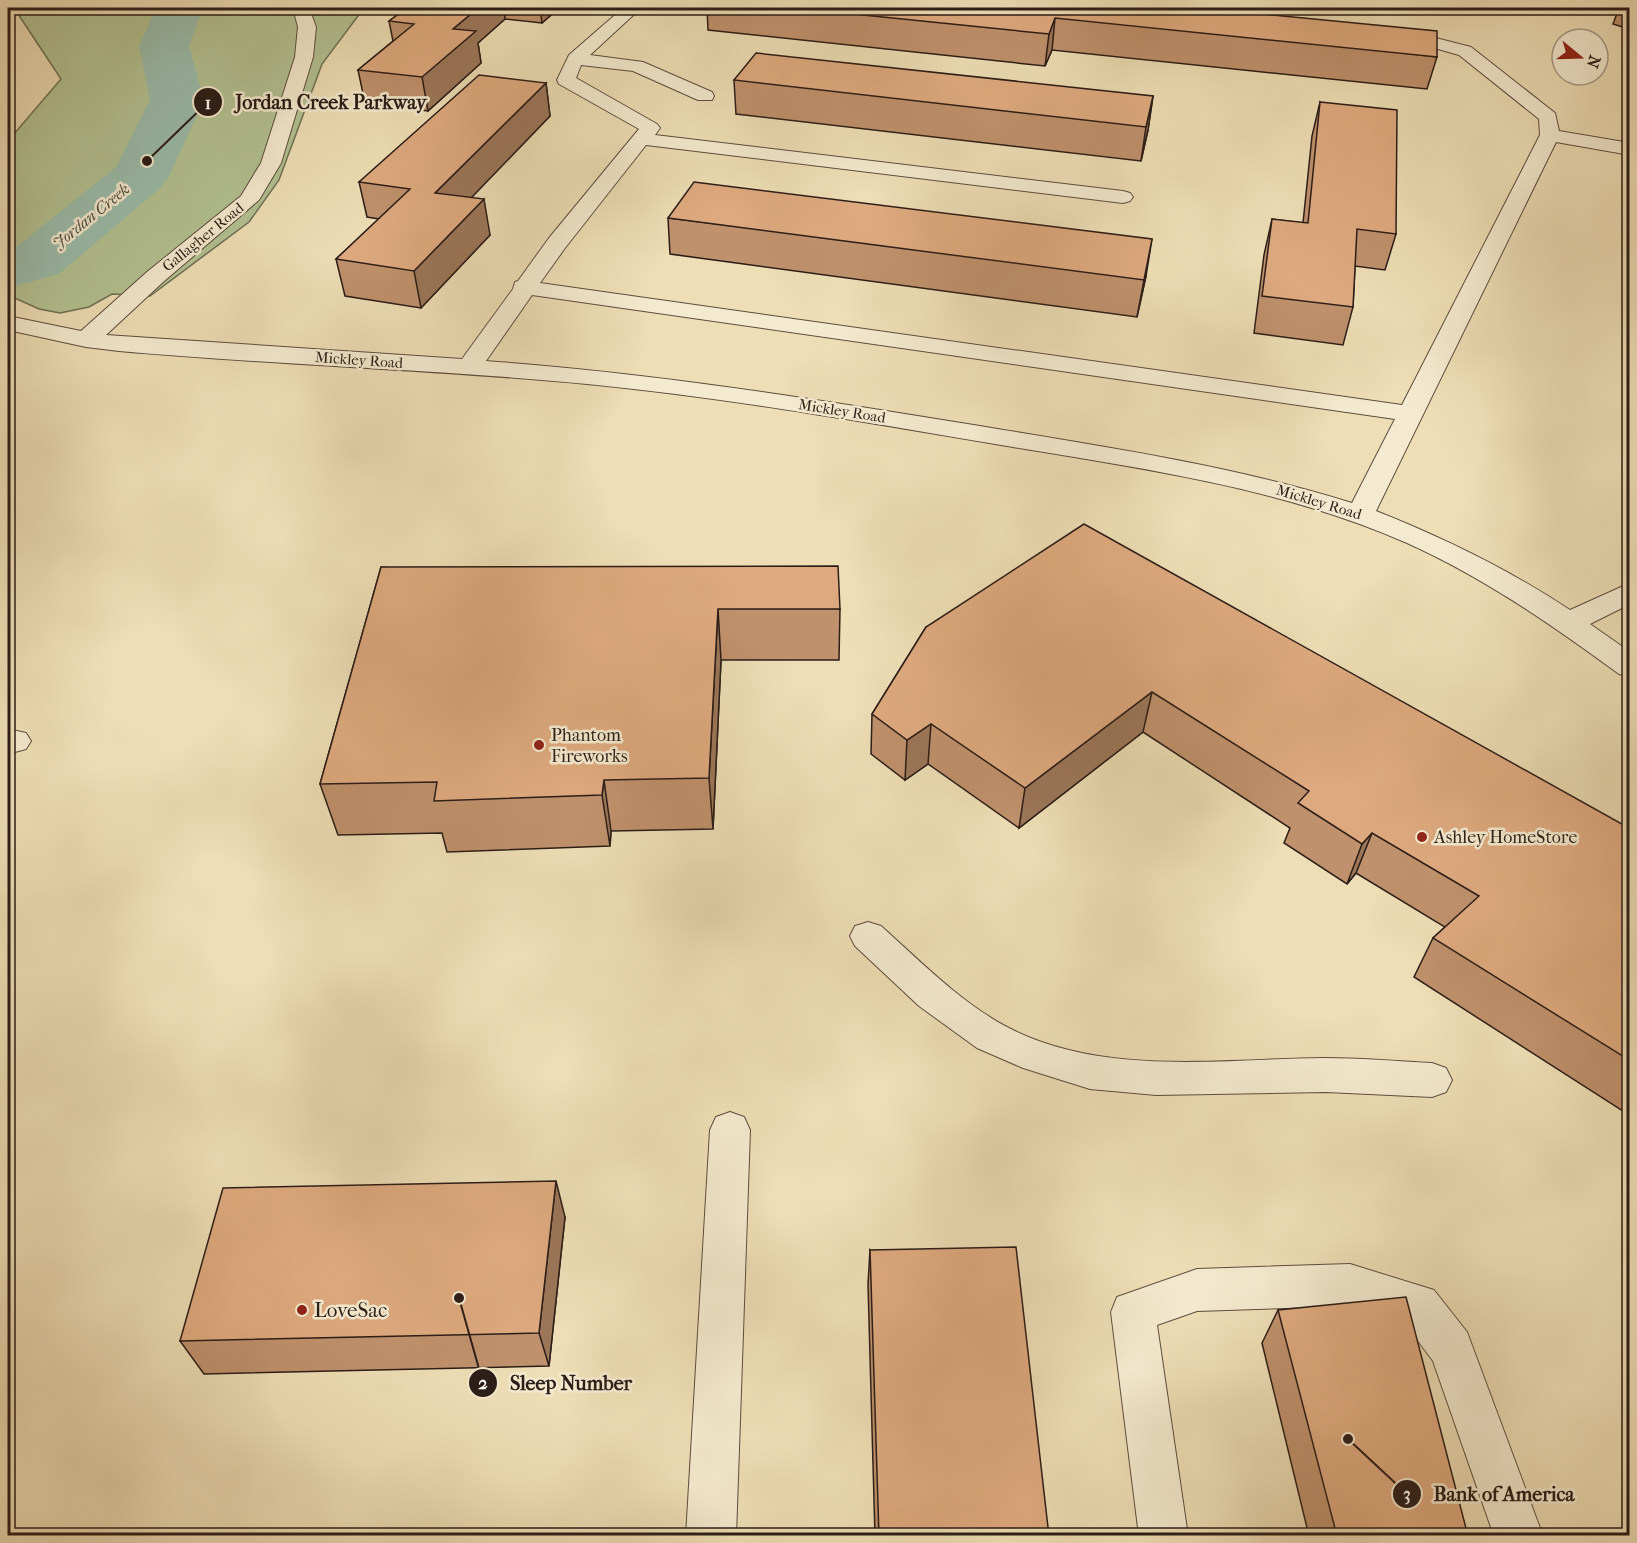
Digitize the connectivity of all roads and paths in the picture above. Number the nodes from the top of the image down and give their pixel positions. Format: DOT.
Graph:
graph roads {
  1 [pos="301,8"];
  2 [pos="633,8"];
  3 [pos="1378,36"];
  4 [pos="575,59"];
  5 [pos="705,96"];
  6 [pos="1550,135"];
  7 [pos="643,139"];
  8 [pos="1629,149"];
  9 [pos="1123,197"];
  10 [pos="524,287"];
  11 [pos="10,324"];
  12 [pos="86,340"];
  13 [pos="469,367"];
  14 [pos="1411,414"];
  15 [pos="1360,515"];
  16 [pos="1629,592"];
  17 [pos="1570,622"];
  18 [pos="1629,667"];
  19 [pos="868,936"];
  20 [pos="1432,1080"];
  21 [pos="730,1130"];
  22 [pos="711,1536"];
  23 [pos="1164,1536"];
  24 [pos="1519,1536"];
  1 -- 12 [label="street, Gallagher Road"];
  2 -- 4 [label="street"];
  3 -- 6 [label="street"];
  4 -- 5 [label="street"];
  4 -- 7 [label="street"];
  6 -- 8 [label="street"];
  6 -- 14 [label="street"];
  7 -- 9 [label="street"];
  7 -- 10 [label="street"];
  10 -- 13 [label="street"];
  10 -- 14 [label="street"];
  11 -- 12 [label="street, Mickley Road"];
  12 -- 13 [label="street, Mickley Road"];
  13 -- 15 [label="street, Mickley Road"];
  14 -- 15 [label="street"];
  15 -- 17 [label="street, Mickley Road"];
  16 -- 17 [label="street"];
  17 -- 18 [label="street, Mickley Road"];
  19 -- 20 [label="street"];
  21 -- 22 [label="street"];
  23 -- 24 [label="street"];
}
